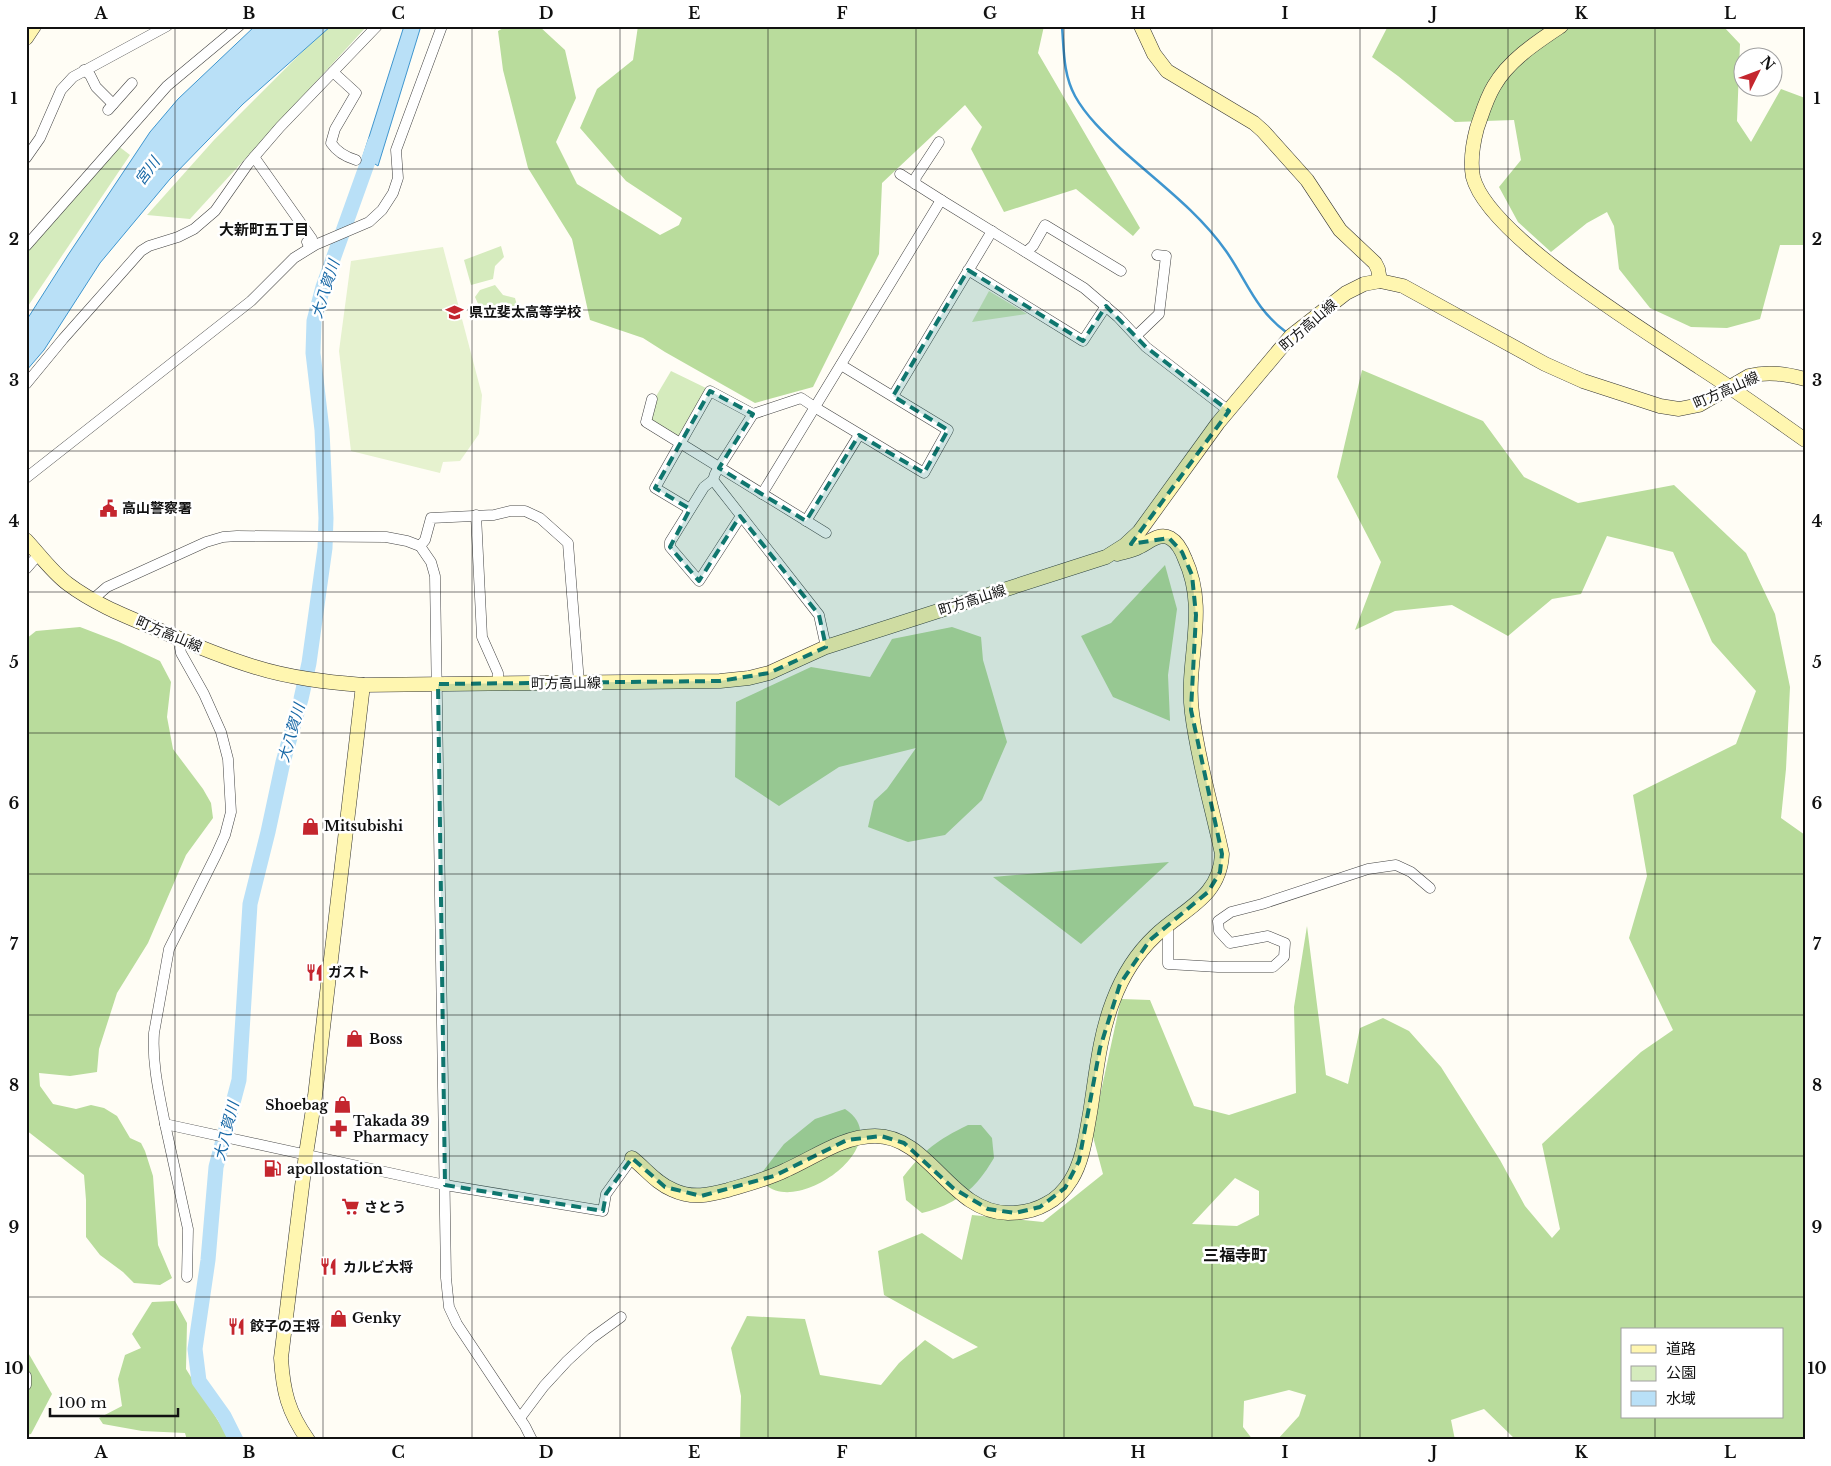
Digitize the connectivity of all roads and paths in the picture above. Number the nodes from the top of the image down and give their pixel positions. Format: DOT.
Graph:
graph roads {
  1 [pos="34,26"];
  2 [pos="168,26"];
  3 [pos="239,26"];
  4 [pos="378,26"];
  5 [pos="442,26"];
  6 [pos="1141,26"];
  7 [pos="1561,26"];
  8 [pos="26,38"];
  9 [pos="84,70"];
  10 [pos="333,72"];
  11 [pos="132,83"];
  12 [pos="939,142"];
  13 [pos="254,157"];
  14 [pos="26,158"];
  15 [pos="356,160"];
  16 [pos="900,174"];
  17 [pos="914,184"];
  18 [pos="941,200"];
  19 [pos="992,231"];
  20 [pos="26,246"];
  21 [pos="312,246"];
  22 [pos="1026,252"];
  23 [pos="1157,255"];
  24 [pos="968,270"];
  25 [pos="1121,271"];
  26 [pos="1380,281"];
  27 [pos="1106,306"];
  28 [pos="1136,336"];
  29 [pos="841,365"];
  30 [pos="1805,379"];
  31 [pos="26,384"];
  32 [pos="1731,388"];
  33 [pos="893,396"];
  34 [pos="652,399"];
  35 [pos="816,408"];
  36 [pos="1229,411"];
  37 [pos="753,414"];
  38 [pos="859,435"];
  39 [pos="1805,440"];
  40 [pos="680,444"];
  41 [pos="719,468"];
  42 [pos="26,478"];
  43 [pos="713,480"];
  44 [pos="762,494"];
  45 [pos="690,509"];
  46 [pos="476,515"];
  47 [pos="741,516"];
  48 [pos="806,521"];
  49 [pos="826,533"];
  50 [pos="26,540"];
  51 [pos="420,546"];
  52 [pos="39,554"];
  53 [pos="1106,557"];
  54 [pos="26,569"];
  55 [pos="92,600"];
  56 [pos="178,638"];
  57 [pos="826,648"];
  58 [pos="579,683"];
  59 [pos="438,684"];
  60 [pos="498,684"];
  61 [pos="363,685"];
  62 [pos="1430,888"];
  63 [pos="1168,924"];
  64 [pos="165,1124"];
  65 [pos="306,1154"];
  66 [pos="632,1158"];
  67 [pos="445,1185"];
  68 [pos="187,1277"];
  69 [pos="621,1317"];
  70 [pos="26,1376"];
  71 [pos="26,1385"];
  72 [pos="520,1418"];
  73 [pos="531,1439"];
  74 [pos="308,1440"];
  1 -- 8 [label="street"];
  2 -- 9 [label="street"];
  3 -- 20 [label="street"];
  4 -- 10 [label="street"];
  5 -- 21 [label="street"];
  6 -- 26 [label="street"];
  7 -- 32 [label="street"];
  9 -- 11 [label="street"];
  9 -- 14 [label="street"];
  10 -- 13 [label="street"];
  10 -- 15 [label="street"];
  12 -- 17 [label="street"];
  13 -- 21 [label="street"];
  13 -- 31 [label="street"];
  16 -- 17 [label="street"];
  17 -- 18 [label="street"];
  18 -- 19 [label="street"];
  18 -- 29 [label="street"];
  19 -- 22 [label="street"];
  19 -- 24 [label="street"];
  21 -- 42 [label="street"];
  22 -- 25 [label="street"];
  22 -- 27 [label="street"];
  23 -- 28 [label="street"];
  24 -- 27 [label="street"];
  24 -- 33 [label="street"];
  26 -- 32 [label="street, 町方高山線"];
  26 -- 36 [label="street, 町方高山線"];
  27 -- 28 [label="street"];
  28 -- 36 [label="street"];
  29 -- 33 [label="street"];
  29 -- 35 [label="street"];
  30 -- 32 [label="street, 町方高山線"];
  32 -- 39 [label="street"];
  33 -- 38 [label="street"];
  34 -- 40 [label="street"];
  35 -- 37 [label="street"];
  35 -- 38 [label="street"];
  35 -- 44 [label="street"];
  36 -- 53 [label="street, 町方高山線"];
  37 -- 40 [label="street"];
  37 -- 41 [label="street"];
  38 -- 48 [label="street"];
  40 -- 41 [label="street"];
  40 -- 45 [label="street"];
  41 -- 43 [label="street"];
  41 -- 44 [label="street"];
  43 -- 45 [label="street"];
  43 -- 47 [label="street"];
  44 -- 48 [label="street"];
  45 -- 47 [label="street"];
  46 -- 51 [label="street"];
  46 -- 58 [label="street"];
  46 -- 60 [label="street"];
  47 -- 57 [label="street"];
  48 -- 49 [label="street"];
  50 -- 52 [label="street, 町方高山線"];
  51 -- 55 [label="street"];
  51 -- 59 [label="street"];
  52 -- 54 [label="street"];
  52 -- 55 [label="street, 町方高山線"];
  53 -- 57 [label="street, 町方高山線"];
  53 -- 63 [label="street"];
  55 -- 56 [label="street, 町方高山線"];
  56 -- 61 [label="street, 町方高山線"];
  56 -- 64 [label="street"];
  57 -- 58 [label="street, 町方高山線"];
  58 -- 60 [label="street, 町方高山線"];
  59 -- 60 [label="street, 町方高山線"];
  59 -- 61 [label="street, 町方高山線"];
  59 -- 67 [label="street"];
  61 -- 65 [label="street"];
  62 -- 63 [label="street"];
  63 -- 66 [label="street"];
  64 -- 65 [label="street"];
  64 -- 68 [label="street"];
  65 -- 67 [label="street"];
  65 -- 74 [label="street"];
  66 -- 67 [label="street"];
  67 -- 72 [label="street"];
  69 -- 72 [label="street"];
  70 -- 71 [label="street"];
  72 -- 73 [label="street"];
}
